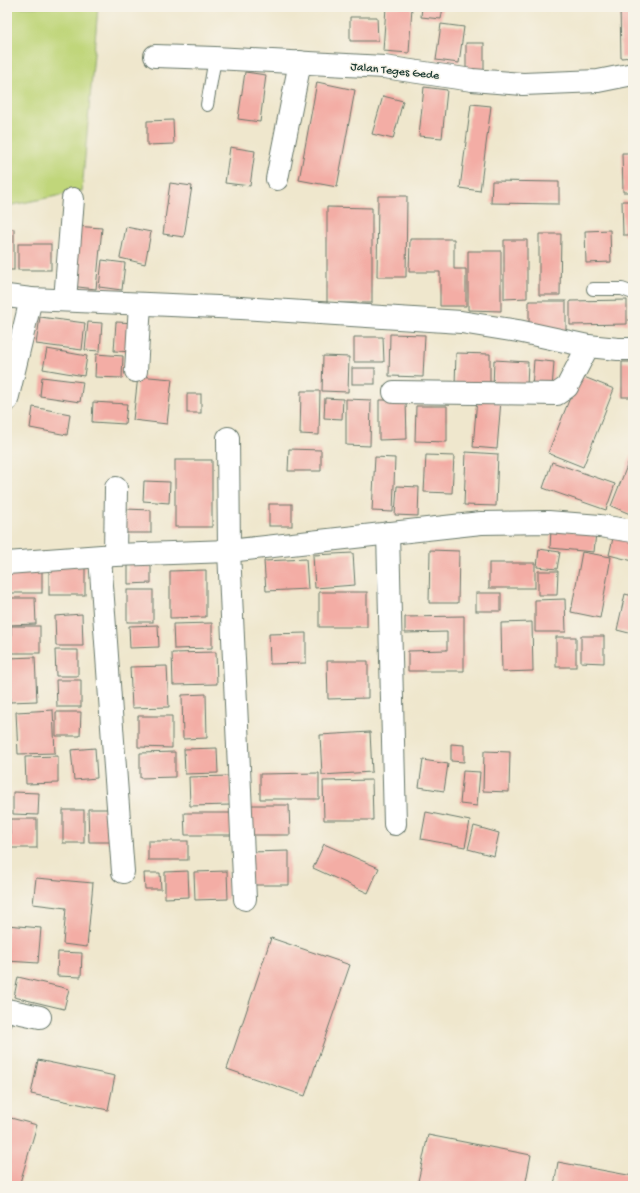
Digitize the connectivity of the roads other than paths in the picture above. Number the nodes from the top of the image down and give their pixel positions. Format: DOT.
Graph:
graph roads {
  1 [pos="156,56"];
  2 [pos="214,58"];
  3 [pos="300,62"];
  4 [pos="633,74"];
  5 [pos="207,105"];
  6 [pos="277,179"];
  7 [pos="73,199"];
  8 [pos="593,289"];
  9 [pos="633,293"];
  10 [pos="7,296"];
  11 [pos="31,299"];
  12 [pos="65,300"];
  13 [pos="140,304"];
  14 [pos="588,346"];
  15 [pos="633,349"];
  16 [pos="136,371"];
  17 [pos="394,392"];
  18 [pos="7,400"];
  19 [pos="228,438"];
  20 [pos="116,488"];
  21 [pos="633,531"];
  22 [pos="388,533"];
  23 [pos="229,551"];
  24 [pos="107,556"];
  25 [pos="7,563"];
  26 [pos="395,824"];
  27 [pos="123,872"];
  28 [pos="245,899"];
  29 [pos="7,1010"];
  30 [pos="40,1017"];
  1 -- 2 [label="street, Jalan Teges Gede"];
  2 -- 3 [label="street, Jalan Teges Gede"];
  2 -- 5 [label="lane"];
  3 -- 4 [label="street, Jalan Teges Gede"];
  3 -- 6 [label="street"];
  7 -- 12 [label="street"];
  8 -- 9 [label="lane"];
  10 -- 11 [label="street"];
  11 -- 12 [label="street"];
  11 -- 18 [label="street"];
  12 -- 13 [label="street"];
  13 -- 14 [label="street"];
  13 -- 16 [label="street"];
  14 -- 15 [label="street"];
  14 -- 17 [label="street"];
  19 -- 23 [label="street"];
  20 -- 24 [label="street"];
  21 -- 22 [label="street"];
  22 -- 23 [label="street"];
  22 -- 26 [label="street"];
  23 -- 24 [label="street"];
  23 -- 28 [label="street"];
  24 -- 25 [label="street"];
  24 -- 27 [label="street"];
  29 -- 30 [label="street"];
}
